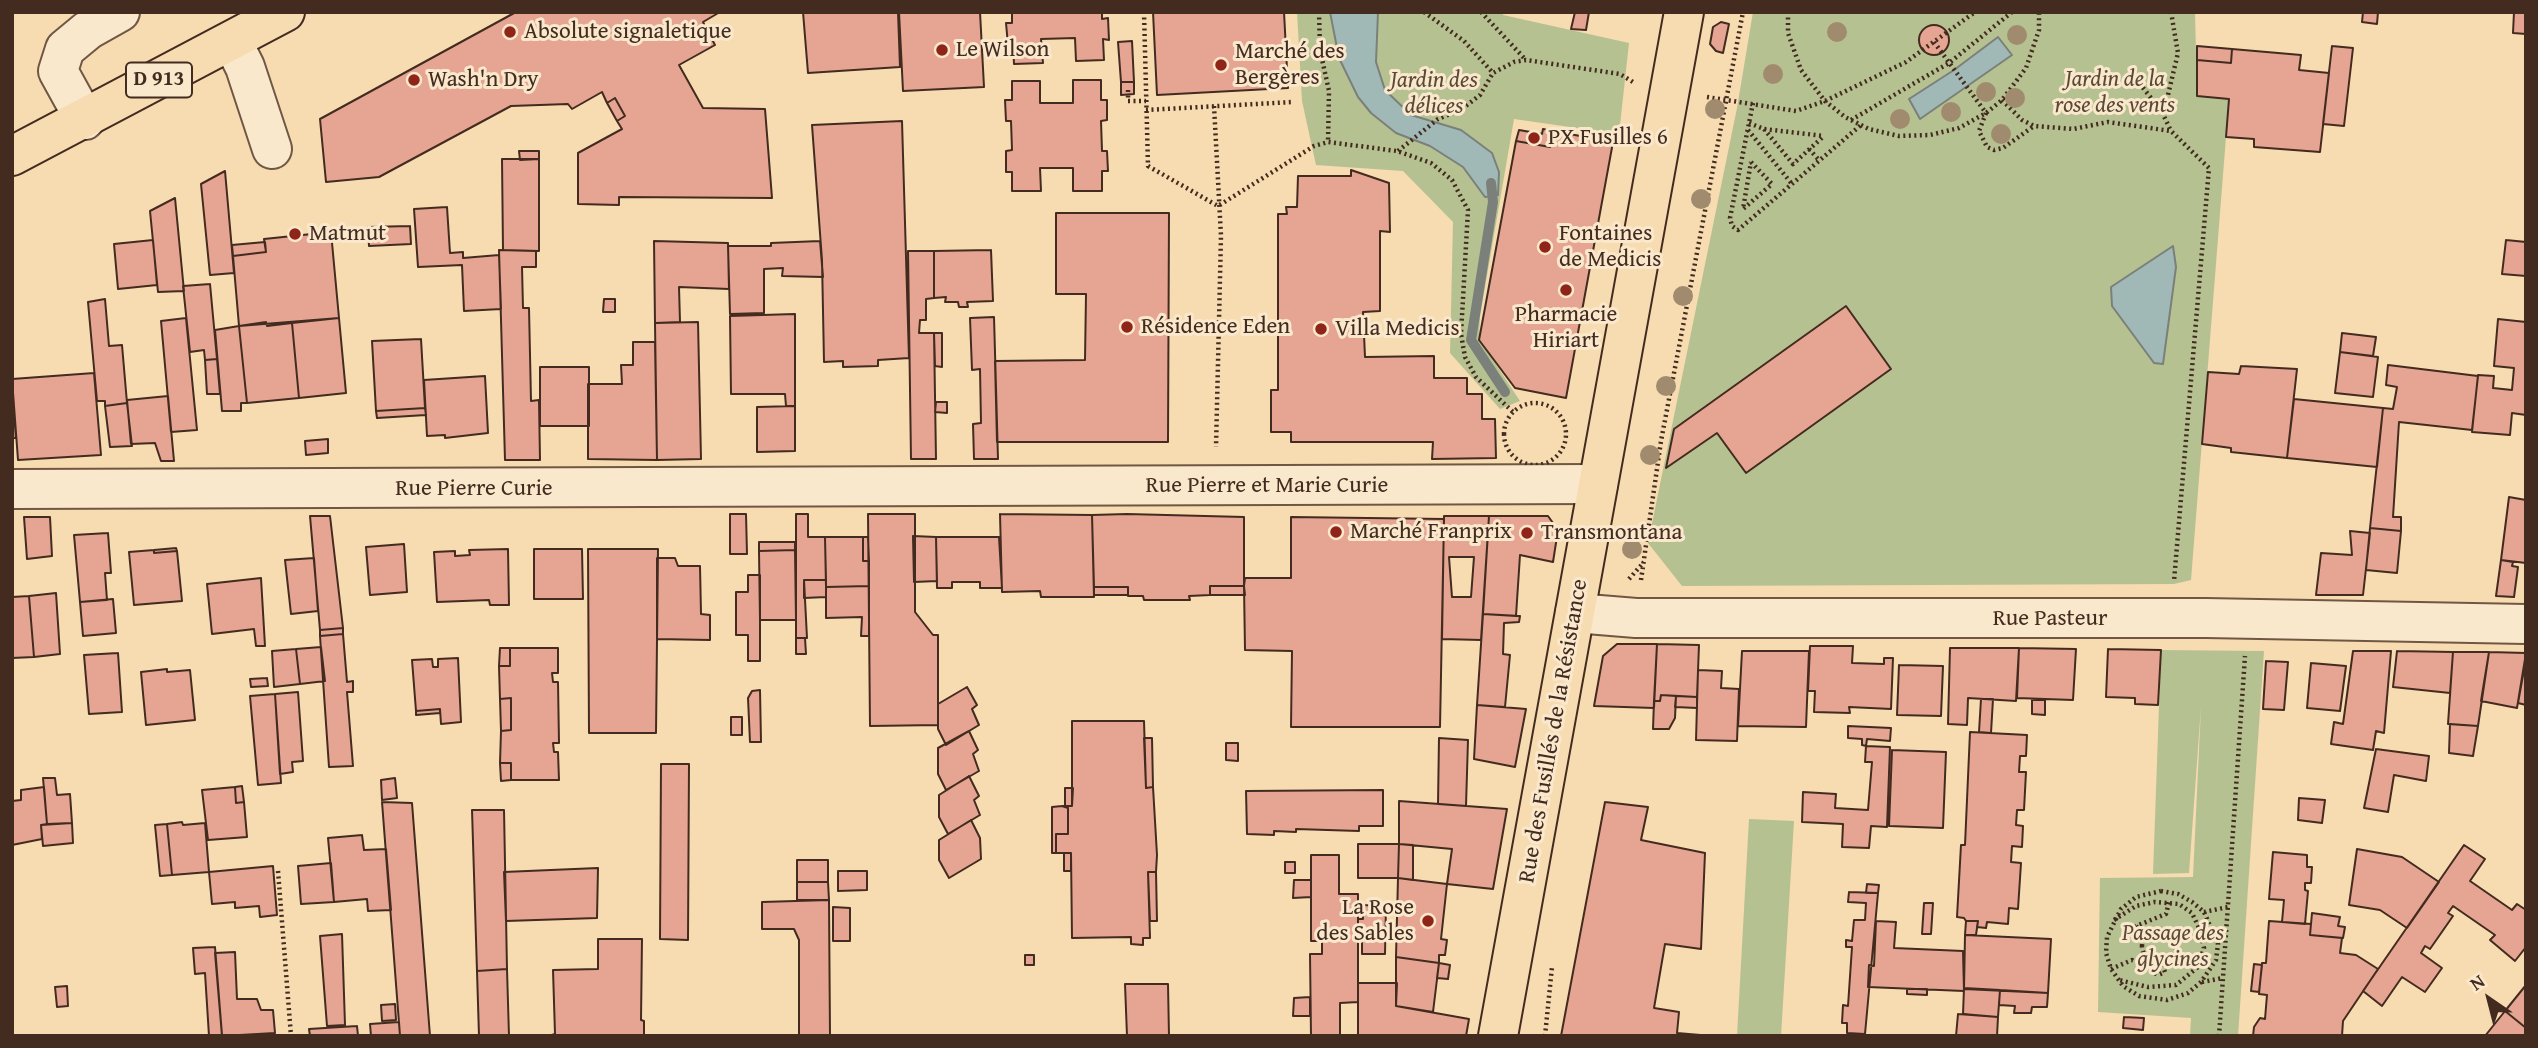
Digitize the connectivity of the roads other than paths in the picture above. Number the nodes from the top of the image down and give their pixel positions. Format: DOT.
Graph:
graph roads {
  1 [pos="120,12"];
  2 [pos="285,12"];
  3 [pos="1684,12"];
  4 [pos="232,41"];
  5 [pos="85,120"];
  6 [pos="272,149"];
  7 [pos="12,156"];
  8 [pos="12,173"];
  9 [pos="1598,484"];
  10 [pos="936,487"];
  11 [pos="12,489"];
  12 [pos="1575,613"];
  13 [pos="2526,624"];
  14 [pos="1498,1036"];
  1 -- 5 [label="street"];
  2 -- 4 [label="main road, D 913"];
  3 -- 9 [label="main road, Rue des Fusillés de la Résistance"];
  4 -- 5 [label="main road, D 913"];
  4 -- 6 [label="street"];
  5 -- 7 [label="main road, D 913"];
  5 -- 8 [label="main road, D 913"];
  9 -- 10 [label="street, Rue Pierre et Marie Curie"];
  9 -- 12 [label="main road, Rue des Fusillés de la Résistance"];
  10 -- 11 [label="street, Rue Pierre Curie"];
  12 -- 13 [label="street, Rue Pasteur"];
  12 -- 14 [label="main road, Rue des Fusillés de la Résistance"];
}
